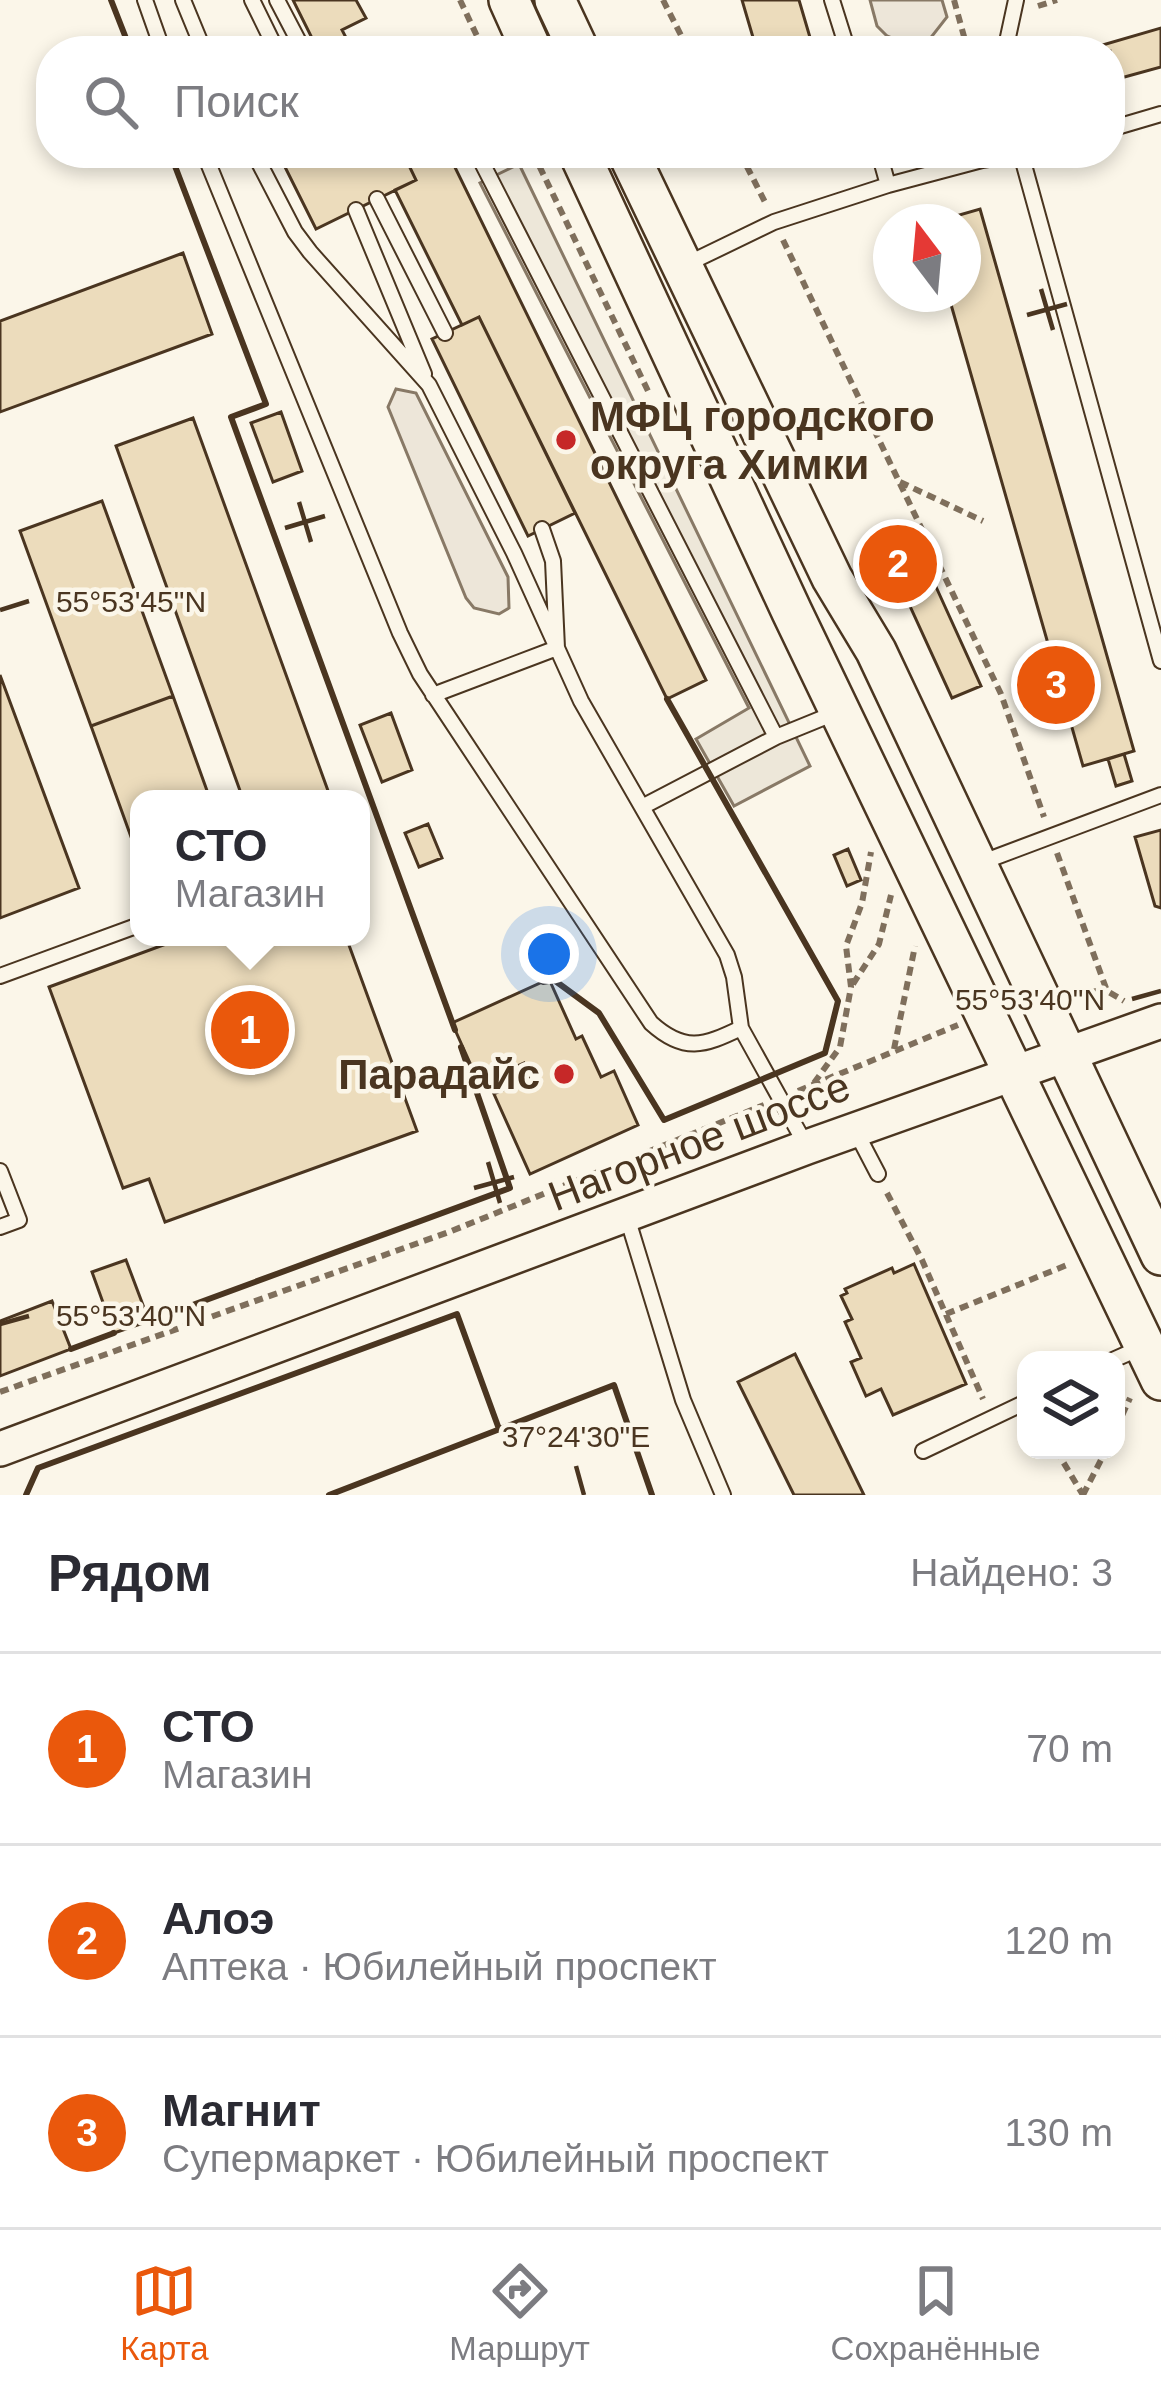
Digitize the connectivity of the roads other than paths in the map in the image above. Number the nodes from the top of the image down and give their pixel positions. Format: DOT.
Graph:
graph roads {
  1 [pos="145,0"];
  2 [pos="183,0"];
  3 [pos="252,0"];
  4 [pos="277,0"];
  5 [pos="509,0"];
  6 [pos="555,0"];
  7 [pos="832,0"];
  8 [pos="1016,0"];
  9 [pos="158,36"];
  10 [pos="198,36"];
  11 [pos="270,36"];
  12 [pos="296,36"];
  13 [pos="525,36"];
  14 [pos="572,36"];
  15 [pos="843,36"];
  16 [pos="1008,36"];
  17 [pos="1161,114"];
  18 [pos="1125,124"];
  19 [pos="210,168"];
  20 [pos="262,168"];
  21 [pos="485,168"];
  22 [pos="586,168"];
  23 [pos="635,168"];
  24 [pos="883,168"];
  25 [pos="944,168"];
  26 [pos="1026,168"];
  27 [pos="888,185"];
  28 [pos="377,199"];
  29 [pos="356,210"];
  30 [pos="682,266"];
  31 [pos="445,333"];
  32 [pos="429,385"];
  33 [pos="542,529"];
  34 [pos="557,648"];
  35 [pos="1161,661"];
  36 [pos="434,695"];
  37 [pos="840,711"];
  38 [pos="776,737"];
  39 [pos="1161,795"];
  40 [pos="641,806"];
  41 [pos="977,865"];
  42 [pos="130,928"];
  43 [pos="0,976"];
  44 [pos="1161,1022"];
  45 [pos="741,1028"];
  46 [pos="1067,1055"];
  47 [pos="1013,1073"];
  48 [pos="855,1130"];
  49 [pos="807,1147"];
  50 [pos="0,1171"];
  51 [pos="878,1174"];
  52 [pos="627,1216"];
  53 [pos="0,1226"];
  54 [pos="1161,1255"];
  55 [pos="1136,1367"];
  56 [pos="1017,1406"];
  57 [pos="0,1449"];
  58 [pos="923,1450"];
  59 [pos="723,1495"];
  1 -- 9 [label="lane"];
  2 -- 10 [label="lane"];
  3 -- 11 [label="lane"];
  4 -- 12 [label="lane"];
  5 -- 13 [label="main road"];
  6 -- 14 [label="main road"];
  7 -- 15 [label="lane"];
  8 -- 16 [label="lane"];
  17 -- 18 [label="lane"];
  19 -- 36 [label="lane"];
  20 -- 32 [label="lane"];
  21 -- 38 [label="lane"];
  22 -- 37 [label="main road"];
  23 -- 30 [label="main road"];
  24 -- 27 [label="lane"];
  25 -- 27 [label="lane"];
  26 -- 35 [label="lane"];
  27 -- 30 [label="lane"];
  28 -- 31 [label="lane"];
  29 -- 32 [label="lane"];
  30 -- 41 [label="main road"];
  32 -- 34 [label="lane"];
  33 -- 34 [label="lane"];
  34 -- 36 [label="lane"];
  34 -- 40 [label="lane"];
  36 -- 45 [label="lane"];
  37 -- 38 [label="lane"];
  37 -- 47 [label="main road"];
  38 -- 40 [label="lane"];
  39 -- 41 [label="lane"];
  40 -- 45 [label="lane"];
  41 -- 46 [label="main road"];
  42 -- 43 [label="lane"];
  44 -- 46 [label="street, Нагорное шоссе"];
  45 -- 49 [label="lane"];
  46 -- 47 [label="street, Нагорное шоссе"];
  46 -- 54 [label="main road"];
  47 -- 48 [label="street, Нагорное шоссе"];
  47 -- 55 [label="main road"];
  48 -- 49 [label="street, Нагорное шоссе"];
  48 -- 51 [label="lane"];
  49 -- 52 [label="street, Нагорное шоссе"];
  50 -- 53 [label="lane"];
  52 -- 57 [label="street, Нагорное шоссе"];
  52 -- 59 [label="lane"];
  56 -- 58 [label="lane"];
}
